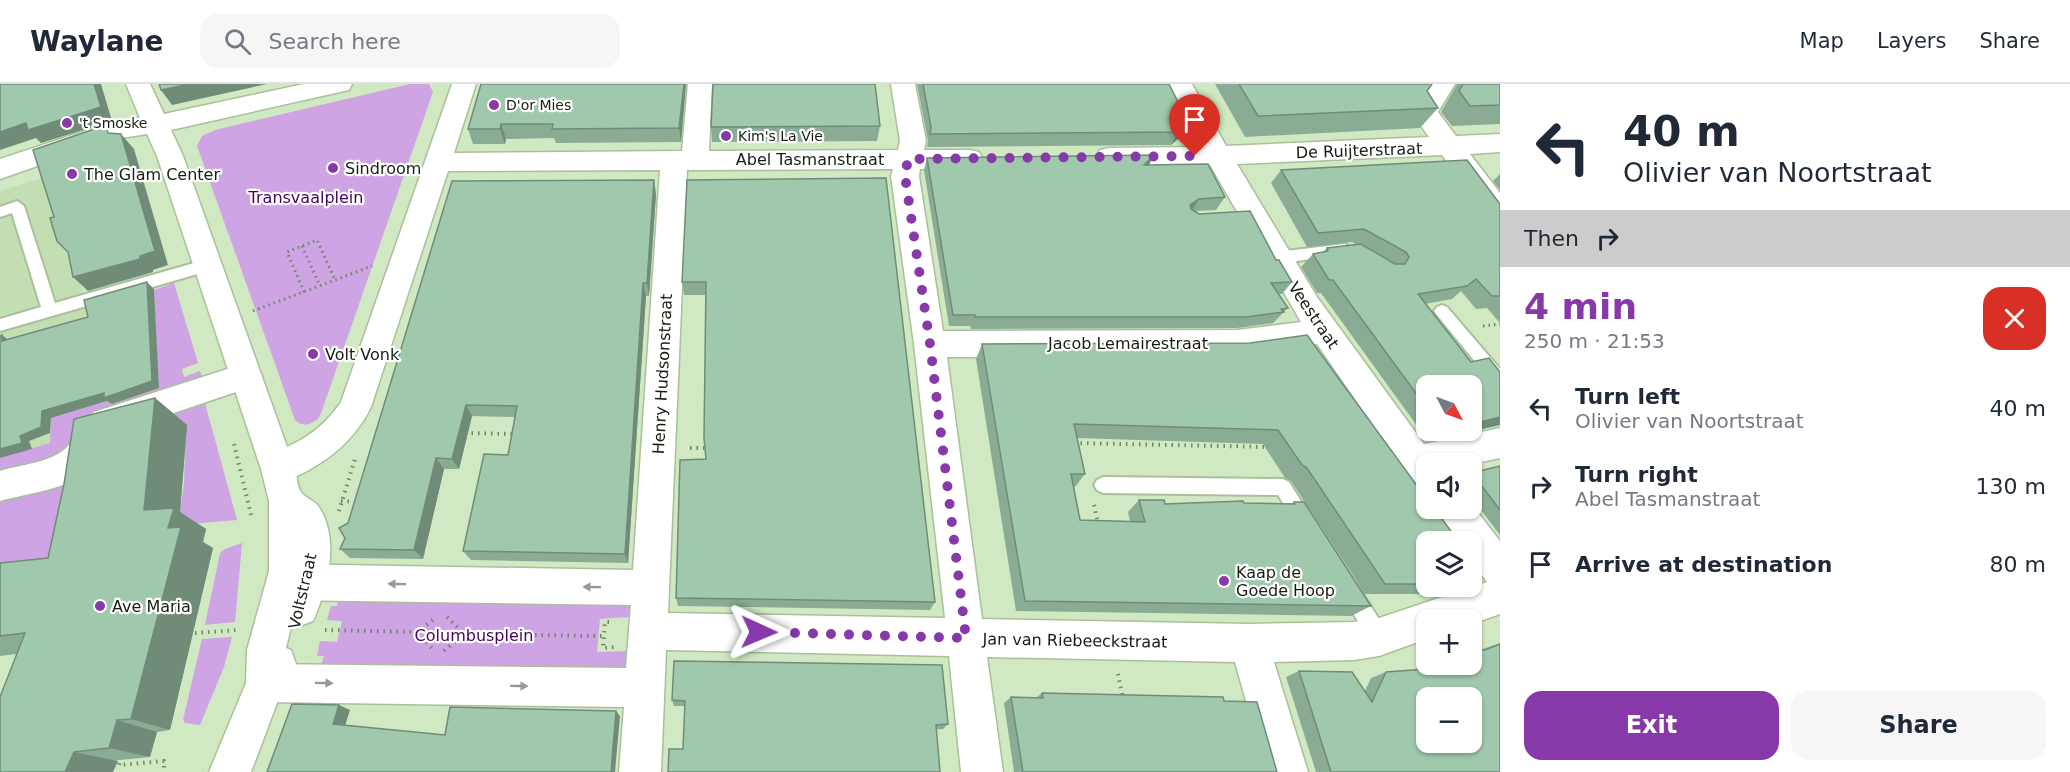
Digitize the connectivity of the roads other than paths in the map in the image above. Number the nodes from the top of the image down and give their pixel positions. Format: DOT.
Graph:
graph roads {
  1 [pos="138,84"];
  2 [pos="340,84"];
  3 [pos="464,84"];
  4 [pos="700,84"];
  5 [pos="903,84"];
  6 [pos="1180,84"];
  7 [pos="1443,84"];
  8 [pos="155,124"];
  9 [pos="1500,143"];
  10 [pos="1451,146"];
  11 [pos="1218,156"];
  12 [pos="1089,157"];
  13 [pos="998,158"];
  14 [pos="908,159"];
  15 [pos="684,160"];
  16 [pos="438,162"];
  17 [pos="0,169"];
  18 [pos="0,212"];
  19 [pos="1500,213"];
  20 [pos="1360,254"];
  21 [pos="1277,258"];
  22 [pos="208,265"];
  23 [pos="50,311"];
  24 [pos="1442,311"];
  25 [pos="0,325"];
  26 [pos="1324,331"];
  27 [pos="930,344"];
  28 [pos="246,376"];
  29 [pos="1500,380"];
  30 [pos="1500,443"];
  31 [pos="1467,453"];
  32 [pos="1416,460"];
  33 [pos="282,485"];
  34 [pos="1103,485"];
  35 [pos="0,486"];
  36 [pos="1461,519"];
  37 [pos="1315,537"];
  38 [pos="1500,570"];
  39 [pos="1340,577"];
  40 [pos="295,582"];
  41 [pos="651,588"];
  42 [pos="1500,597"];
  43 [pos="1463,609"];
  44 [pos="1416,624"];
  45 [pos="648,631"];
  46 [pos="1379,637"];
  47 [pos="966,638"];
  48 [pos="1249,643"];
  49 [pos="265,683"];
  50 [pos="644,688"];
  51 [pos="230,772"];
  52 [pos="640,772"];
  53 [pos="982,772"];
  54 [pos="1287,772"];
  1 -- 8 [label="street"];
  2 -- 8 [label="street"];
  3 -- 16 [label="street"];
  4 -- 15 [label="street, Henry Hudsonstraat"];
  5 -- 14 [label="street"];
  6 -- 11 [label="street, Veestraat"];
  7 -- 10 [label="street"];
  8 -- 17 [label="street"];
  8 -- 22 [label="street"];
  9 -- 10 [label="street, De Ruijterstraat"];
  10 -- 11 [label="street, De Ruijterstraat"];
  10 -- 19 [label="street"];
  11 -- 12 [label="street"];
  11 -- 21 [label="street, Veestraat"];
  13 -- 14 [label="street, Abel Tasmanstraat"];
  14 -- 15 [label="street, Abel Tasmanstraat"];
  14 -- 27 [label="street"];
  15 -- 16 [label="street, Abel Tasmanstraat"];
  15 -- 41 [label="street, Henry Hudsonstraat"];
  16 -- 33 [label="street"];
  18 -- 23 [label="lane"];
  20 -- 21 [label="lane"];
  21 -- 26 [label="street, Veestraat"];
  22 -- 23 [label="lane"];
  22 -- 28 [label="street"];
  23 -- 25 [label="lane"];
  24 -- 29 [label="lane"];
  26 -- 27 [label="street, Jacob Lemairestraat"];
  26 -- 32 [label="street, Veestraat"];
  27 -- 47 [label="street"];
  28 -- 33 [label="street"];
  28 -- 35 [label="street"];
  30 -- 31 [label="street"];
  33 -- 40 [label="street, Voltstraat"];
  34 -- 37 [label="lane"];
  36 -- 38 [label="street"];
  39 -- 46 [label="lane"];
  41 -- 40 [label="street, one-way"];
  40 -- 49 [label="street, Voltstraat"];
  41 -- 45 [label="street"];
  42 -- 43 [label="street, Jan van Riebeeckstraat"];
  44 -- 46 [label="street, Jan van Riebeeckstraat"];
  45 -- 47 [label="street, Jan van Riebeeckstraat"];
  45 -- 50 [label="street"];
  46 -- 48 [label="street, Jan van Riebeeckstraat"];
  47 -- 48 [label="street, Jan van Riebeeckstraat"];
  47 -- 53 [label="street"];
  48 -- 54 [label="street"];
  49 -- 50 [label="street, one-way"];
  49 -- 51 [label="street, Voltstraat"];
  50 -- 52 [label="street"];
}
